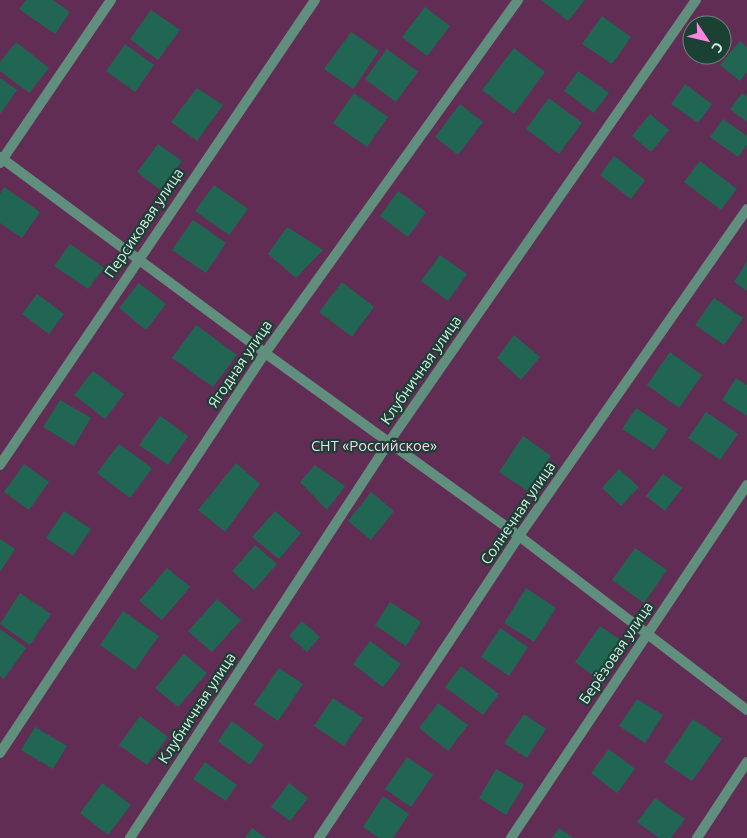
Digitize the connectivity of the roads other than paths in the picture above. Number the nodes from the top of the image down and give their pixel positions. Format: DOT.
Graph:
graph roads {
  1 [pos="110,0"];
  2 [pos="315,0"];
  3 [pos="518,0"];
  4 [pos="696,0"];
  5 [pos="1,160"];
  6 [pos="747,209"];
  7 [pos="138,258"];
  8 [pos="264,353"];
  9 [pos="389,442"];
  10 [pos="0,465"];
  11 [pos="747,485"];
  12 [pos="519,536"];
  13 [pos="646,634"];
  14 [pos="747,710"];
  15 [pos="0,753"];
  16 [pos="747,762"];
  17 [pos="130,838"];
  18 [pos="319,838"];
  19 [pos="511,838"];
  20 [pos="697,838"];
  1 -- 5 [label="street"];
  2 -- 7 [label="street, Персиковая улица"];
  3 -- 8 [label="street, Ягодная улица"];
  4 -- 9 [label="street, Клубничная улица"];
  5 -- 7 [label="street"];
  6 -- 12 [label="street, Солнечная улица"];
  7 -- 8 [label="street"];
  7 -- 10 [label="street, Персиковая улица"];
  8 -- 9 [label="street"];
  8 -- 15 [label="street, Ягодная улица"];
  9 -- 12 [label="street"];
  9 -- 17 [label="street, Клубничная улица"];
  11 -- 13 [label="street, Берёзовая улица"];
  12 -- 13 [label="street"];
  12 -- 18 [label="street, Солнечная улица"];
  13 -- 14 [label="street"];
  13 -- 19 [label="street, Берёзовая улица"];
  16 -- 20 [label="street"];
}
